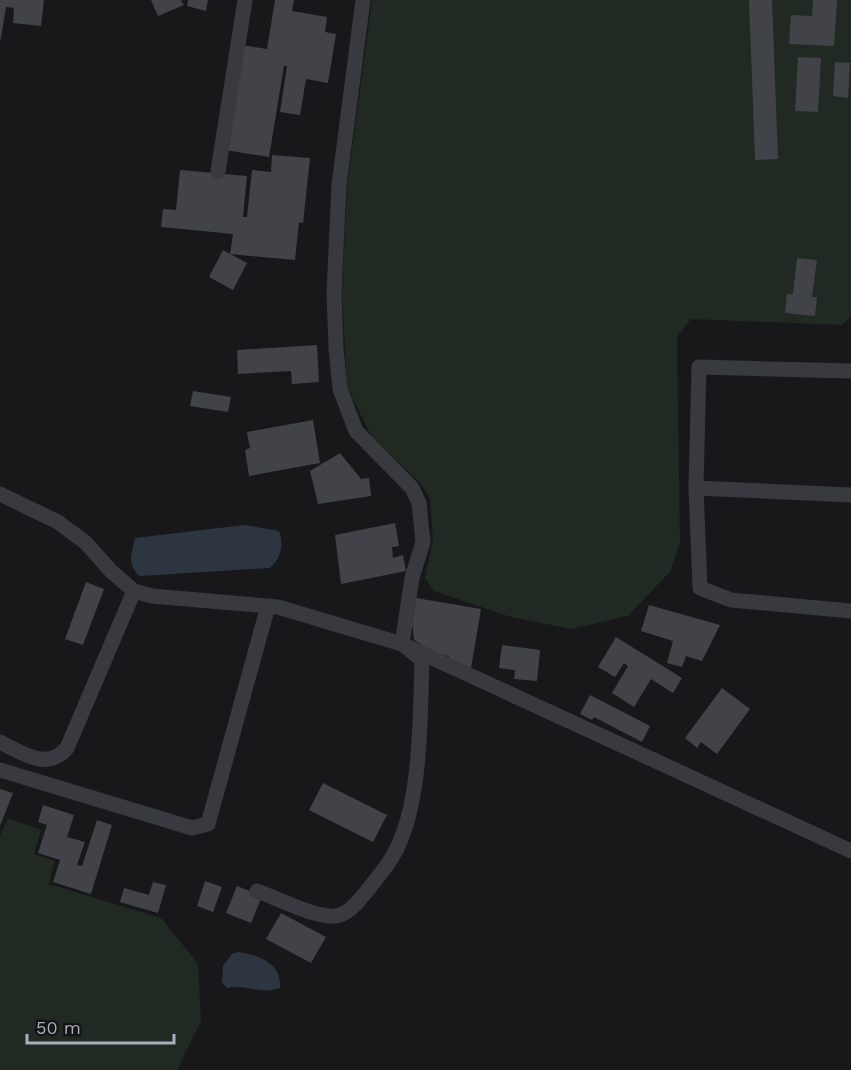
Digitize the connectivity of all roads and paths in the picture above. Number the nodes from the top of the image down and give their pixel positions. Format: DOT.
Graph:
graph roads {
  1 [pos="245,0"];
  2 [pos="363,0"];
  3 [pos="218,171"];
  4 [pos="851,371"];
  5 [pos="696,488"];
  6 [pos="0,494"];
  7 [pos="851,495"];
  8 [pos="134,591"];
  9 [pos="268,606"];
  10 [pos="851,610"];
  11 [pos="402,644"];
  12 [pos="0,742"];
  13 [pos="0,770"];
  14 [pos="851,851"];
  15 [pos="257,891"];
  1 -- 3 [label="street"];
  2 -- 11 [label="street"];
  4 -- 5 [label="street"];
  5 -- 7 [label="street"];
  5 -- 10 [label="street"];
  6 -- 8 [label="street"];
  8 -- 9 [label="street"];
  8 -- 12 [label="street"];
  9 -- 11 [label="street"];
  9 -- 13 [label="street"];
  11 -- 14 [label="street"];
  11 -- 15 [label="street"];
}
